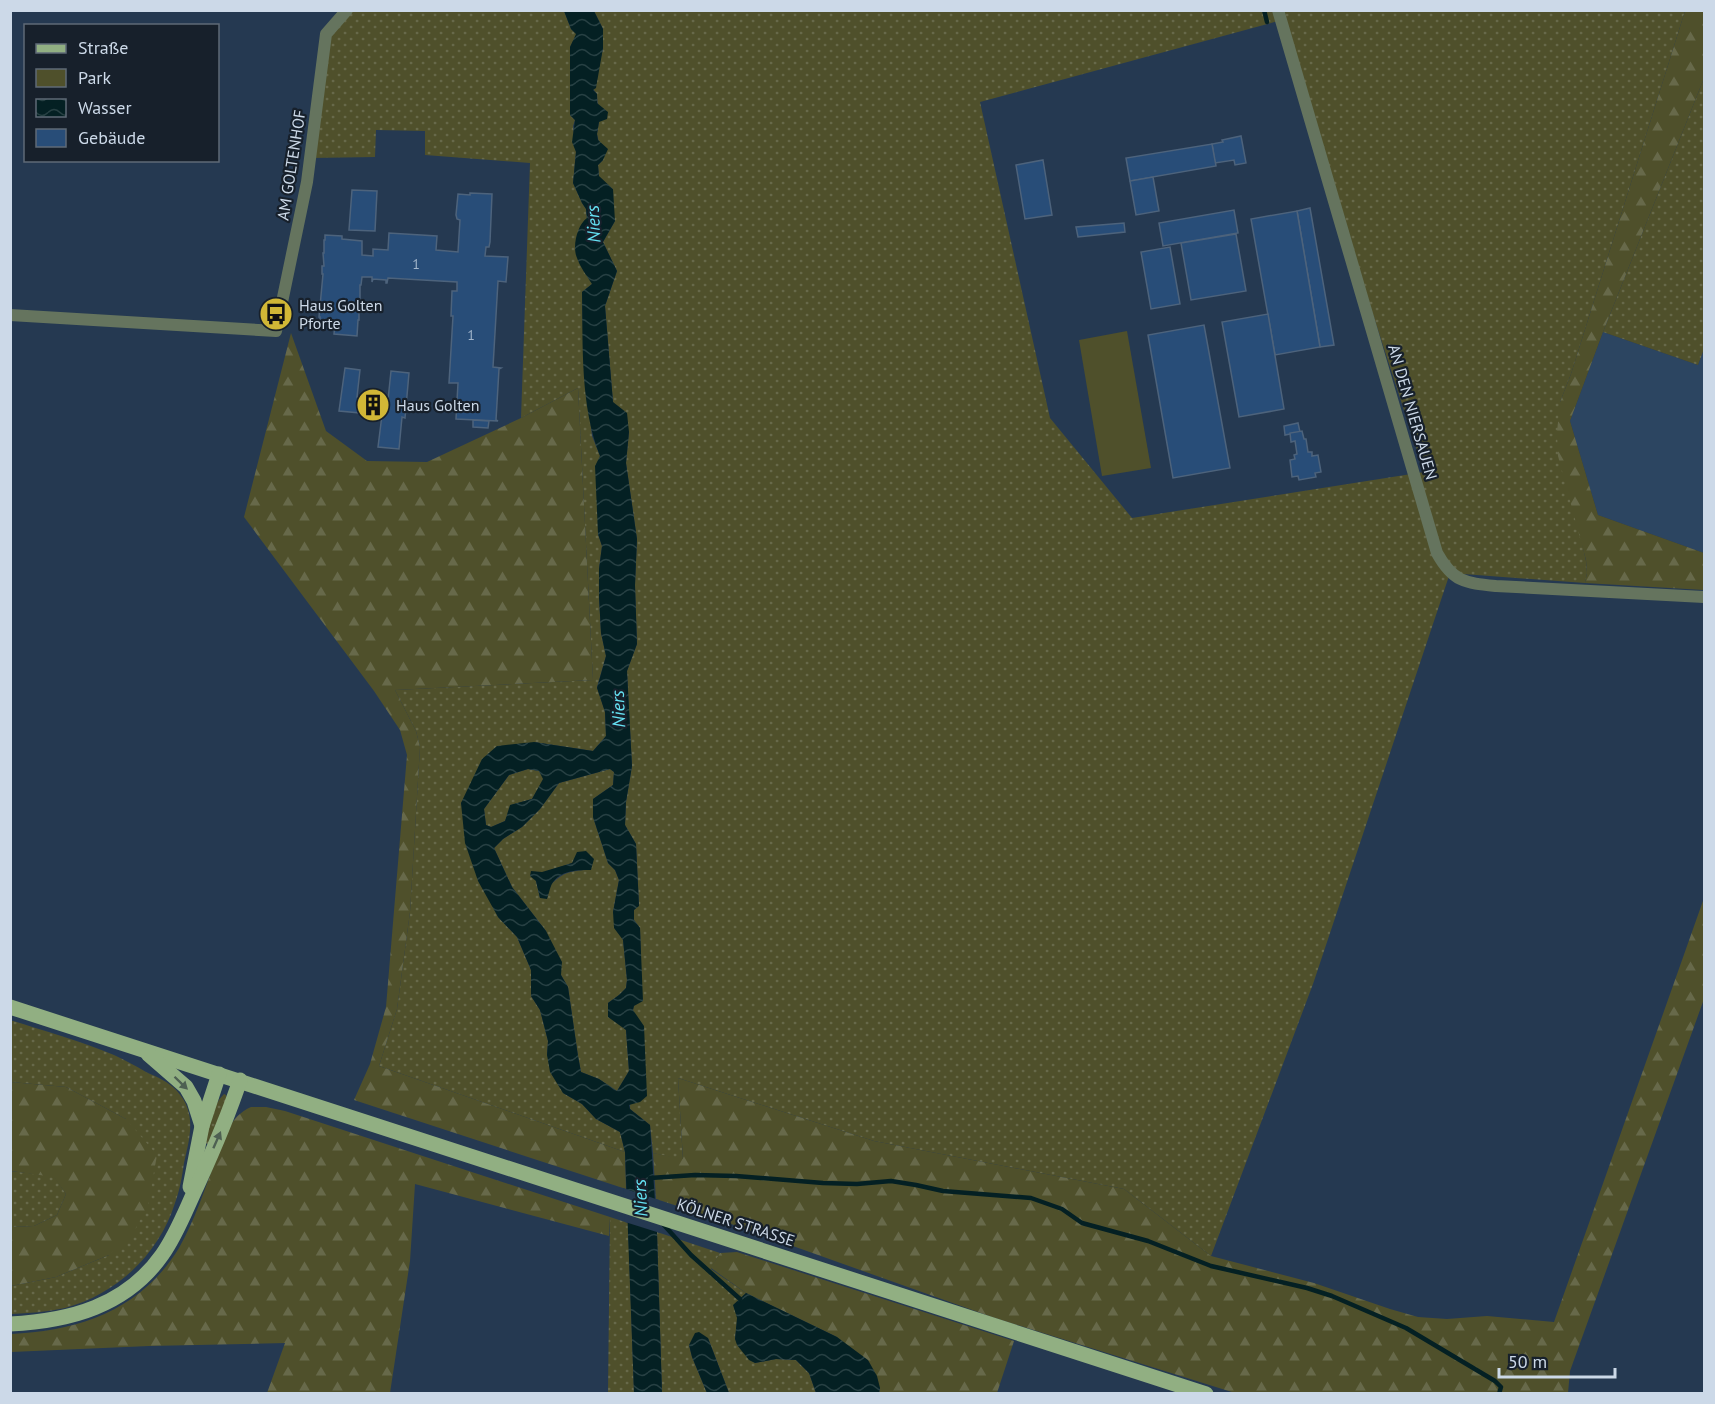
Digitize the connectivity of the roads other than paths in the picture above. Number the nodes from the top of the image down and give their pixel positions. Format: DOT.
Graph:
graph roads {
  1 [pos="347,10"];
  2 [pos="1278,10"];
  3 [pos="10,315"];
  4 [pos="1704,597"];
  5 [pos="10,1007"];
  6 [pos="144,1050"];
  7 [pos="219,1074"];
  8 [pos="240,1080"];
  9 [pos="202,1126"];
  10 [pos="184,1213"];
  11 [pos="10,1324"];
  12 [pos="1206,1394"];
  1 -- 3 [label="street, AM GOLTENHOF"];
  2 -- 4 [label="street, AN DEN NIERSAUEN"];
  5 -- 6 [label="main road, KÖLNER STRASSE"];
  6 -- 7 [label="main road, KÖLNER STRASSE"];
  6 -- 9 [label="main road, one-way"];
  7 -- 8 [label="main road, KÖLNER STRASSE"];
  7 -- 9 [label="main road"];
  10 -- 8 [label="main road, one-way"];
  8 -- 12 [label="main road, KÖLNER STRASSE"];
  9 -- 10 [label="main road"];
  10 -- 11 [label="main road"];
}
